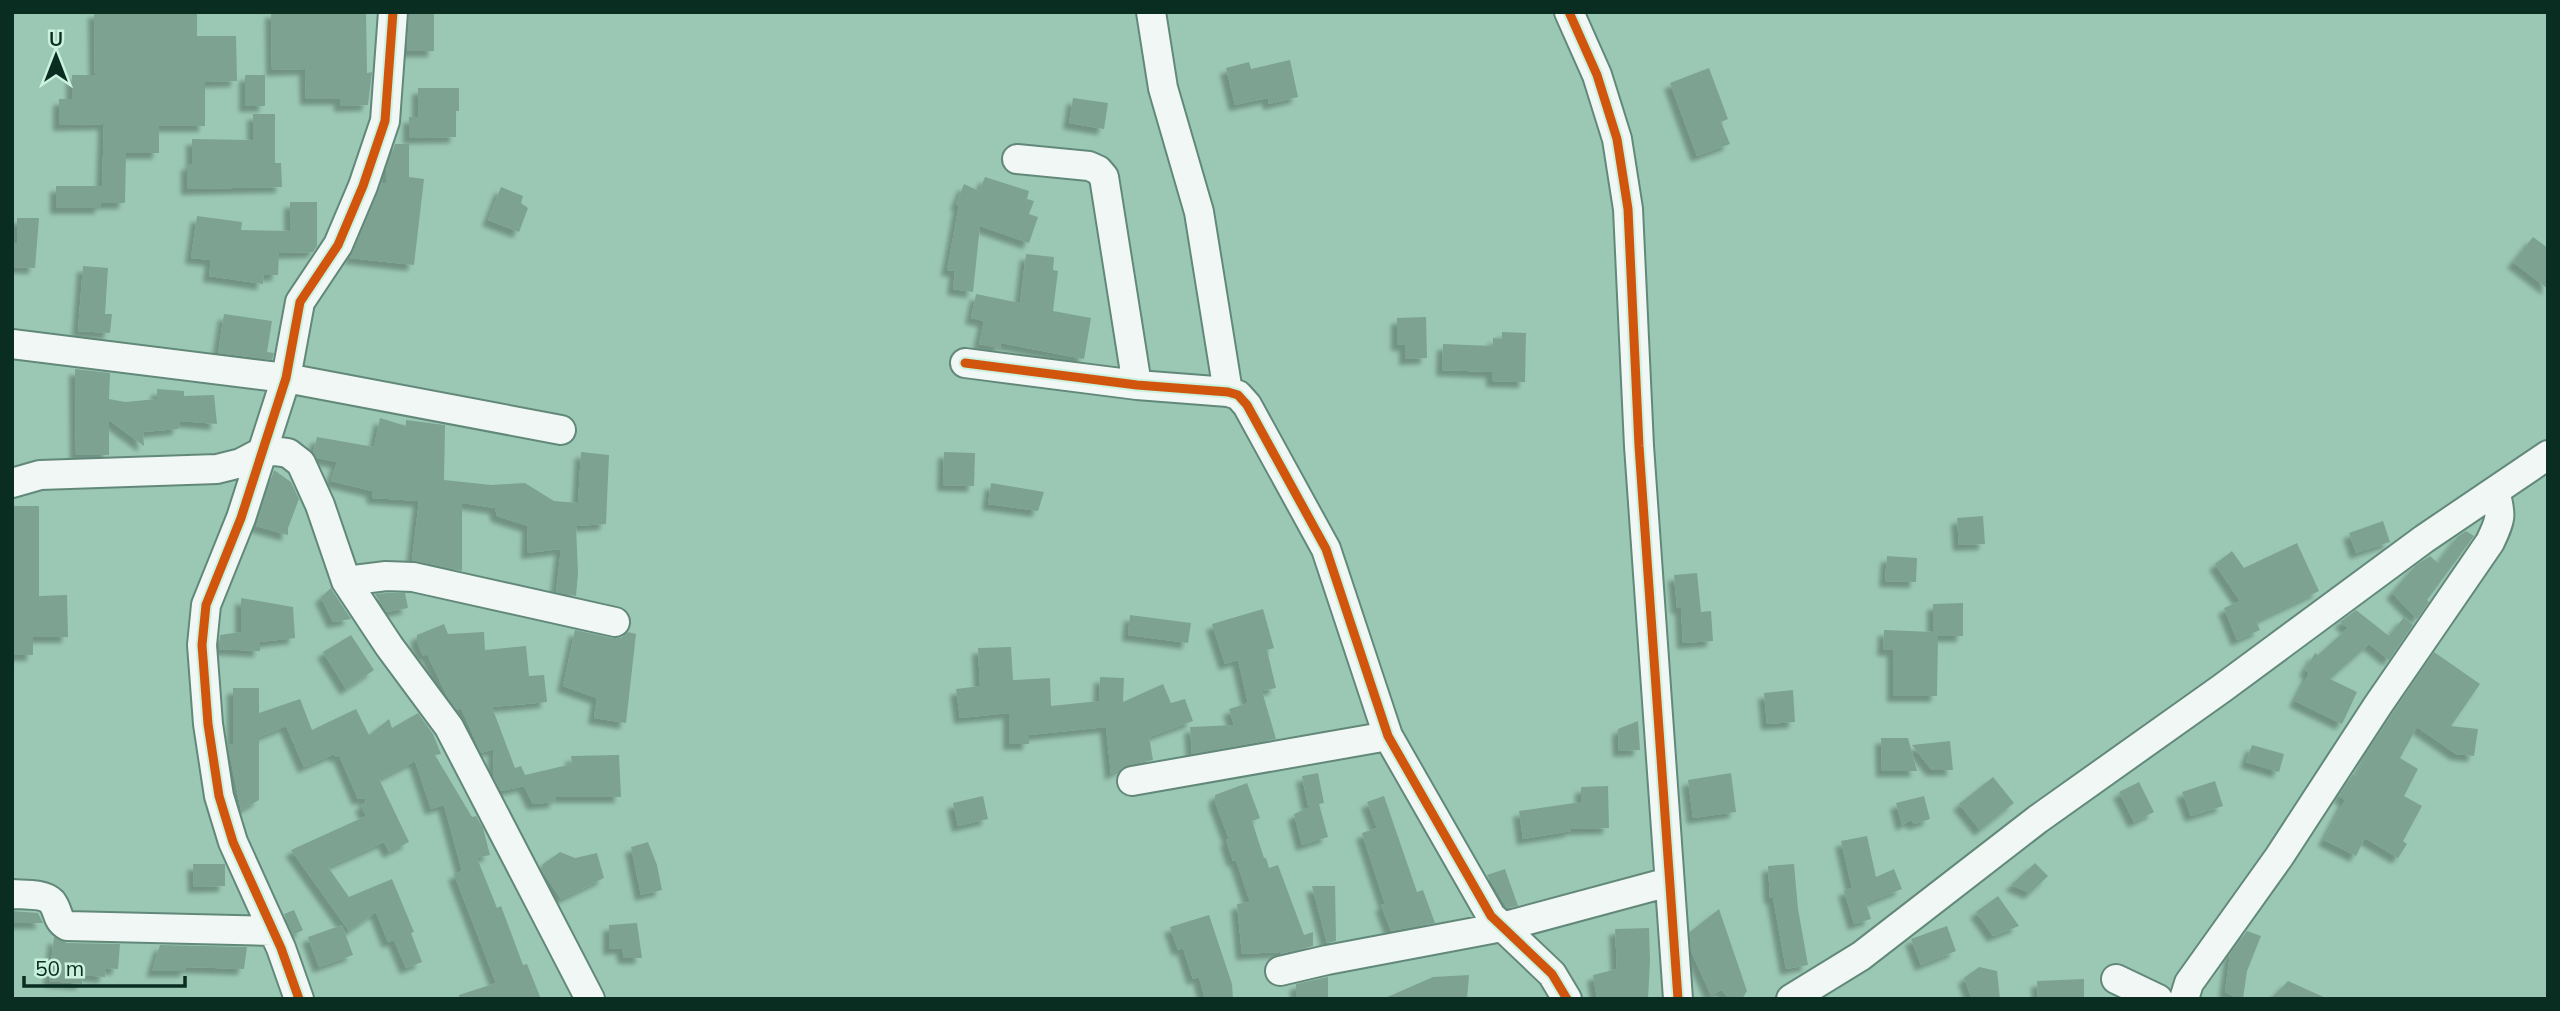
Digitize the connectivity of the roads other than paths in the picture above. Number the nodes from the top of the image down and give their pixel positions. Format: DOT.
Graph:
graph roads {
  1 [pos="393,12"];
  2 [pos="1151,12"];
  3 [pos="1569,12"];
  4 [pos="1017,159"];
  5 [pos="12,344"];
  6 [pos="965,363"];
  7 [pos="286,378"];
  8 [pos="1137,384"];
  9 [pos="1228,392"];
  10 [pos="561,430"];
  11 [pos="262,452"];
  12 [pos="2548,455"];
  13 [pos="12,483"];
  14 [pos="2495,491"];
  15 [pos="346,581"];
  16 [pos="615,622"];
  17 [pos="1388,736"];
  18 [pos="1132,781"];
  19 [pos="1669,882"];
  20 [pos="12,894"];
  21 [pos="1502,927"];
  22 [pos="272,931"];
  23 [pos="1280,971"];
  24 [pos="2116,979"];
  25 [pos="299,999"];
  26 [pos="590,999"];
  27 [pos="1567,999"];
  28 [pos="1678,999"];
  29 [pos="1791,999"];
  30 [pos="2158,999"];
  31 [pos="2184,999"];
  1 -- 7 [label="street"];
  2 -- 9 [label="street"];
  3 -- 19 [label="street"];
  4 -- 8 [label="street"];
  5 -- 7 [label="street"];
  6 -- 8 [label="street"];
  7 -- 10 [label="street"];
  7 -- 11 [label="street"];
  8 -- 9 [label="street"];
  9 -- 17 [label="street"];
  11 -- 13 [label="street"];
  11 -- 15 [label="street"];
  11 -- 22 [label="street"];
  12 -- 14 [label="street"];
  14 -- 29 [label="street"];
  14 -- 31 [label="street"];
  15 -- 16 [label="street"];
  15 -- 26 [label="street"];
  17 -- 18 [label="street"];
  17 -- 21 [label="street"];
  19 -- 21 [label="street"];
  19 -- 28 [label="street"];
  20 -- 22 [label="street"];
  21 -- 23 [label="street"];
  21 -- 27 [label="street"];
  22 -- 25 [label="street"];
  24 -- 30 [label="street"];
}
